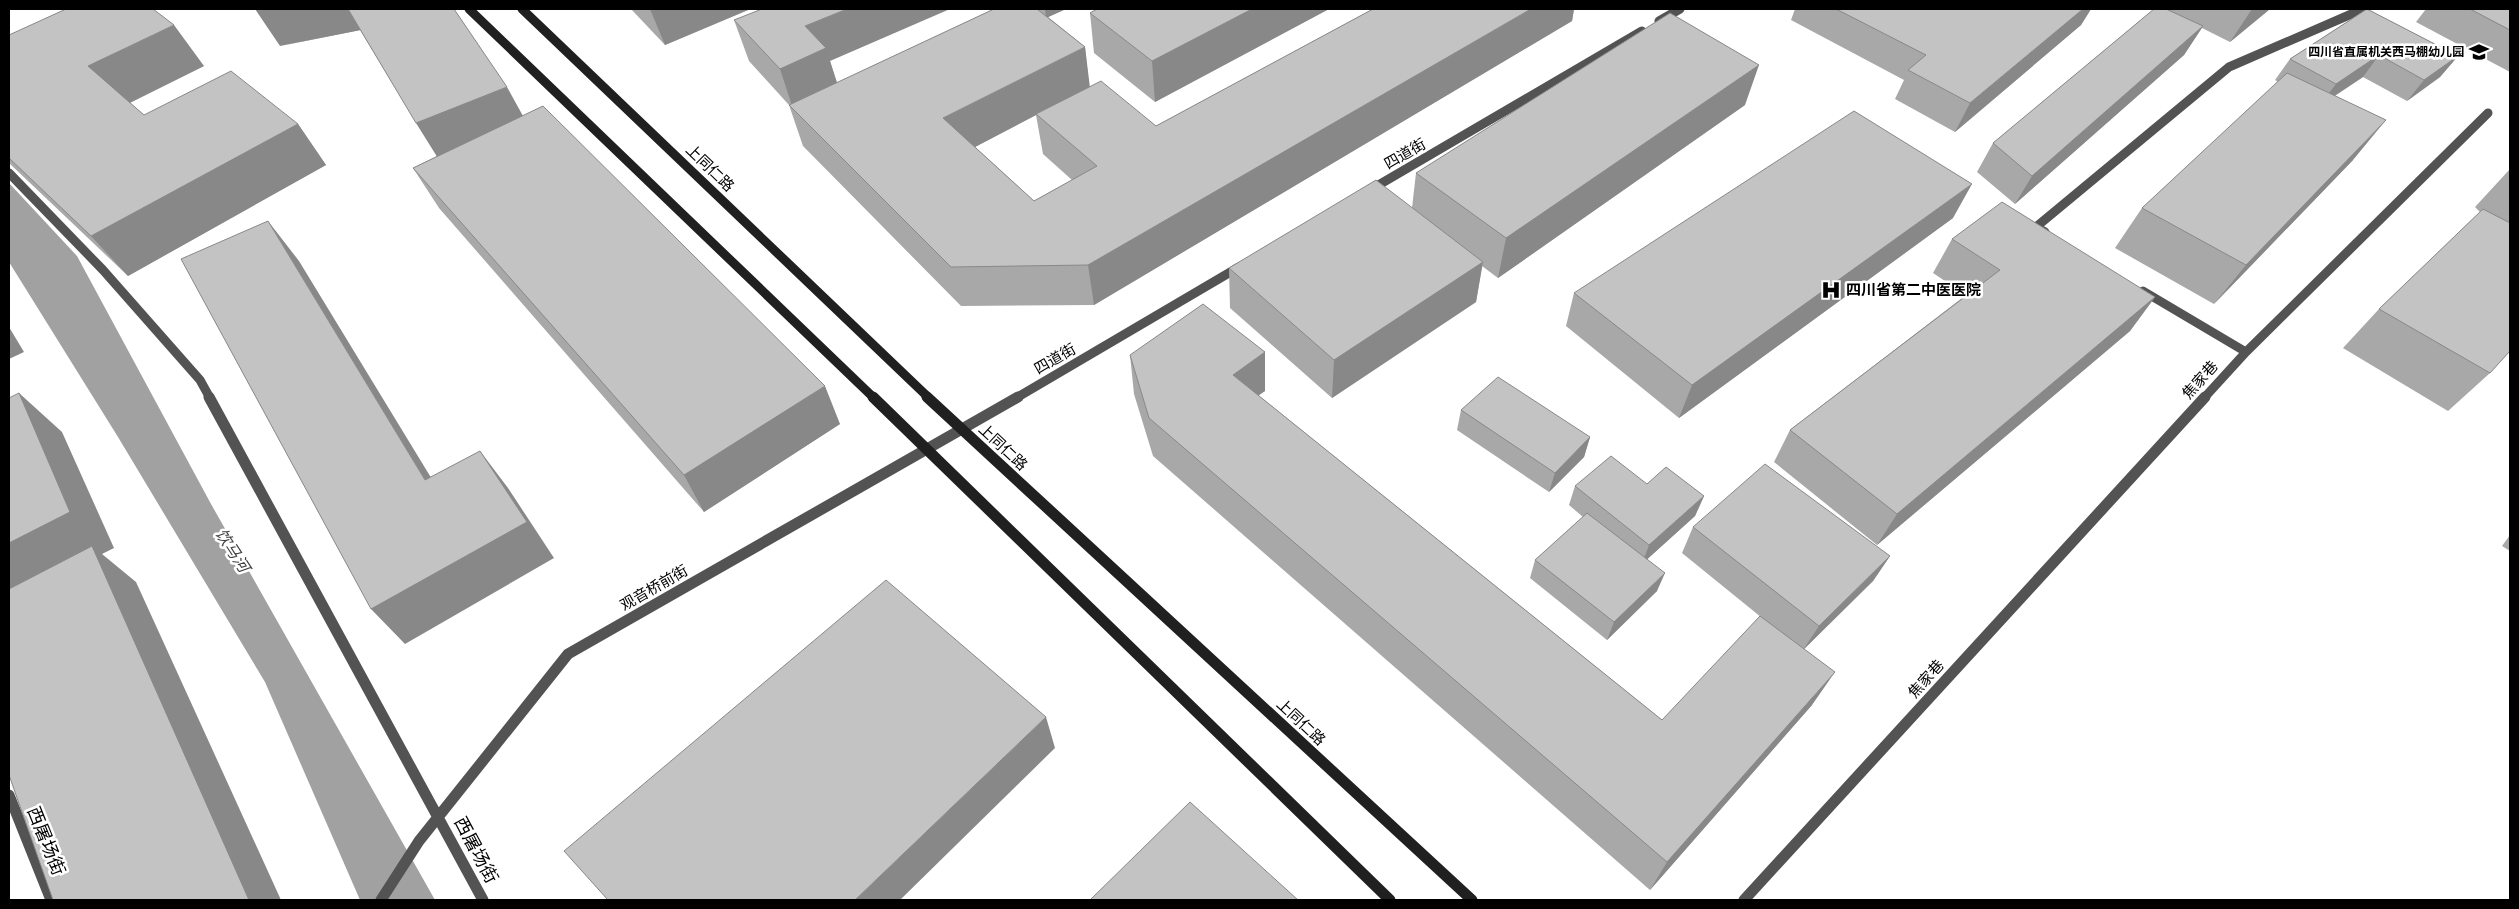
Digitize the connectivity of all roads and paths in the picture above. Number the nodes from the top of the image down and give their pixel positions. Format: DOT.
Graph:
graph roads {
  1 [pos="469,9"];
  2 [pos="522,9"];
  3 [pos="1680,9"];
  4 [pos="2363,9"];
  5 [pos="2488,113"];
  6 [pos="9,173"];
  7 [pos="1364,194"];
  8 [pos="2053,237"];
  9 [pos="1244,264"];
  10 [pos="2137,287"];
  11 [pos="2246,352"];
  12 [pos="962,430"];
  13 [pos="927,449"];
  14 [pos="9,795"];
  15 [pos="438,816"];
  16 [pos="51,900"];
  17 [pos="381,900"];
  18 [pos="483,900"];
  19 [pos="1390,900"];
  20 [pos="1472,900"];
  21 [pos="1744,900"];
  1 -- 13 [label="street"];
  2 -- 12 [label="street, 上同仁路"];
  3 -- 7 [label="street, 四道街"];
  4 -- 8 [label="street"];
  5 -- 11 [label="street, 焦家巷"];
  6 -- 15 [label="street, 西屠场街"];
  9 -- 12 [label="street, 四道街"];
  10 -- 11 [label="street"];
  11 -- 21 [label="street, 焦家巷"];
  12 -- 13 [label="street, 观音桥前街"];
  12 -- 20 [label="street, 上同仁路"];
  13 -- 15 [label="street, 观音桥前街"];
  13 -- 19 [label="street"];
  14 -- 16 [label="street, 西屠场街"];
  15 -- 17 [label="street, 观音桥前街"];
  15 -- 18 [label="street, 西屠场街"];
}
